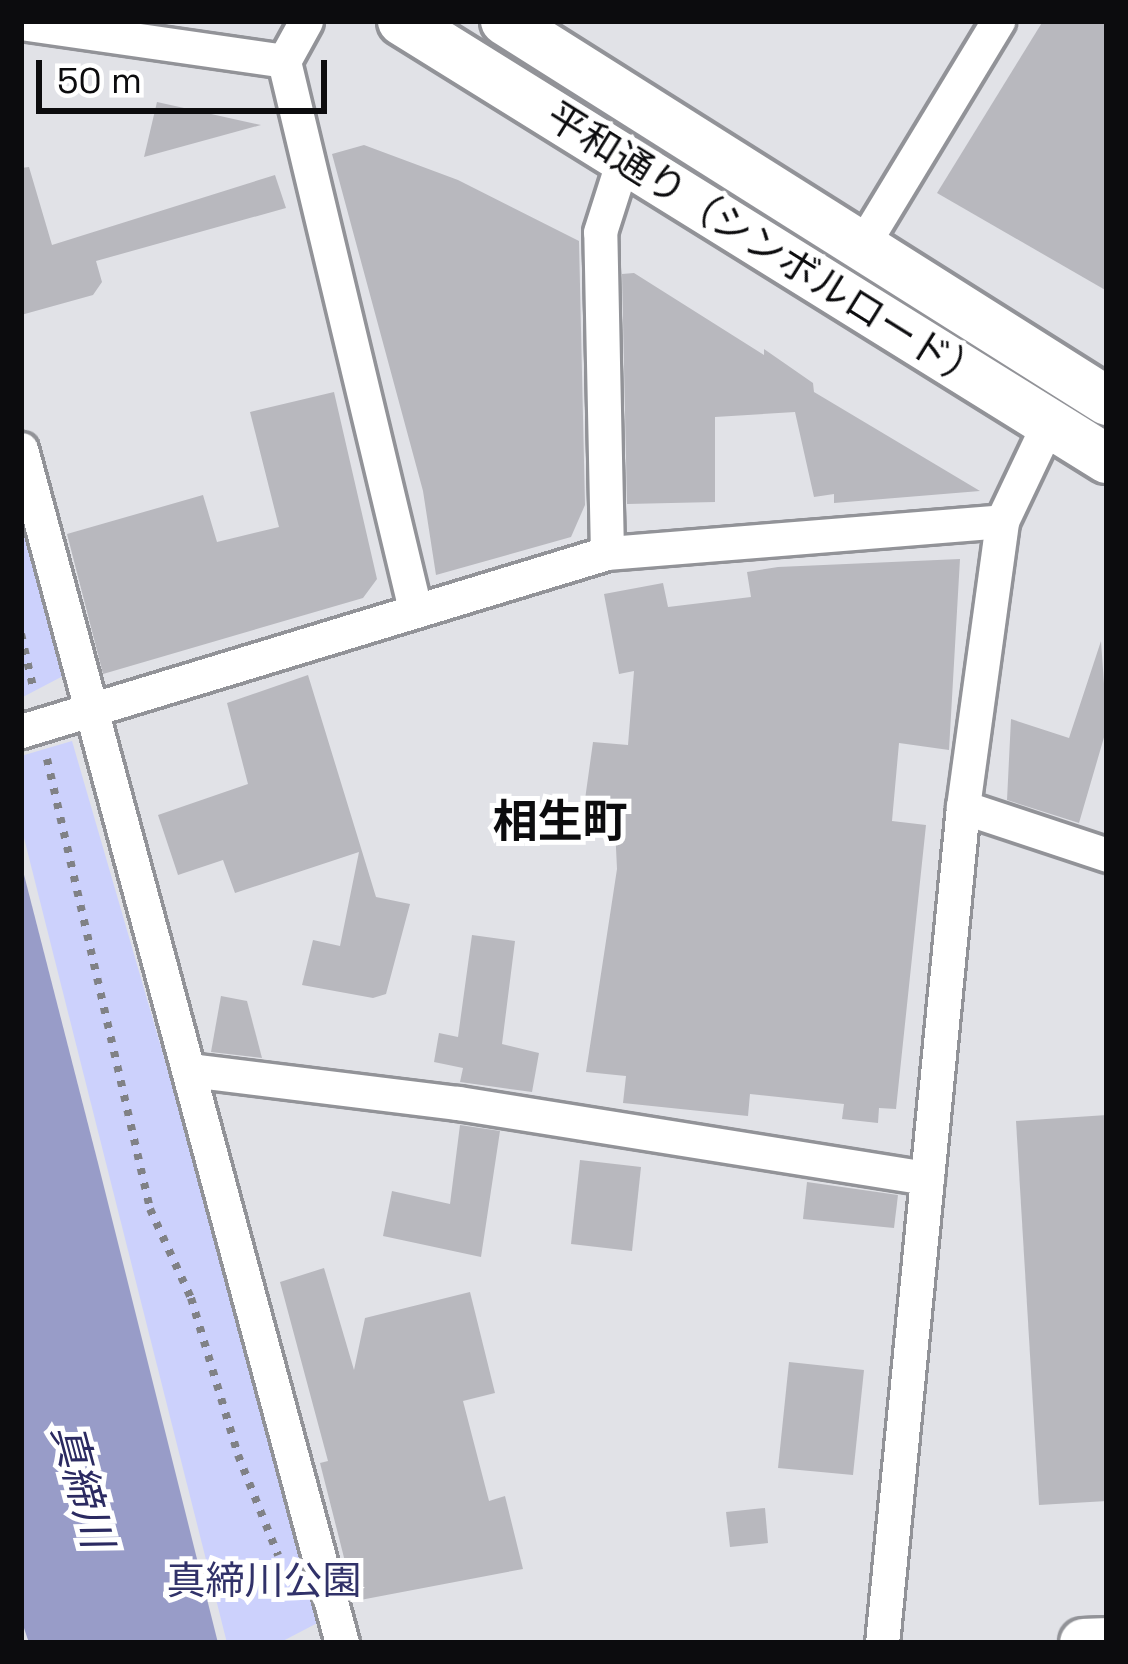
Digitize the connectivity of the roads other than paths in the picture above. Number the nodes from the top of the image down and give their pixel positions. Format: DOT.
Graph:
graph roads {
  1 [pos="306,21"];
  2 [pos="505,21"];
  3 [pos="998,21"];
  4 [pos="21,22"];
  5 [pos="404,26"];
  6 [pos="284,61"];
  7 [pos="622,160"];
  8 [pos="860,250"];
  9 [pos="1107,401"];
  10 [pos="1049,422"];
  11 [pos="21,449"];
  12 [pos="1107,459"];
  13 [pos="1002,521"];
  14 [pos="608,553"];
  15 [pos="415,609"];
  16 [pos="89,710"];
  17 [pos="30,728"];
  18 [pos="963,807"];
  19 [pos="1107,855"];
  20 [pos="189,1070"];
  21 [pos="927,1178"];
  22 [pos="1107,1642"];
  23 [pos="342,1643"];
  24 [pos="882,1643"];
  25 [pos="1084,1643"];
  1 -- 6 [label="street"];
  2 -- 8 [label="street, 平和通り（シンボルロード）"];
  3 -- 8 [label="street"];
  4 -- 6 [label="street"];
  5 -- 7 [label="street, 平和通り（シンボルロード）"];
  6 -- 15 [label="street"];
  7 -- 10 [label="street, 平和通り（シンボルロード）"];
  7 -- 14 [label="street"];
  8 -- 9 [label="street, 平和通り（シンボルロード）"];
  10 -- 12 [label="street, 平和通り（シンボルロード）"];
  10 -- 13 [label="street"];
  11 -- 16 [label="street"];
  13 -- 14 [label="street"];
  13 -- 18 [label="street"];
  14 -- 15 [label="street"];
  15 -- 16 [label="street"];
  16 -- 17 [label="street"];
  16 -- 20 [label="street"];
  18 -- 19 [label="street"];
  18 -- 21 [label="street"];
  20 -- 21 [label="street"];
  20 -- 23 [label="street"];
  21 -- 24 [label="street"];
  22 -- 25 [label="street"];
}
